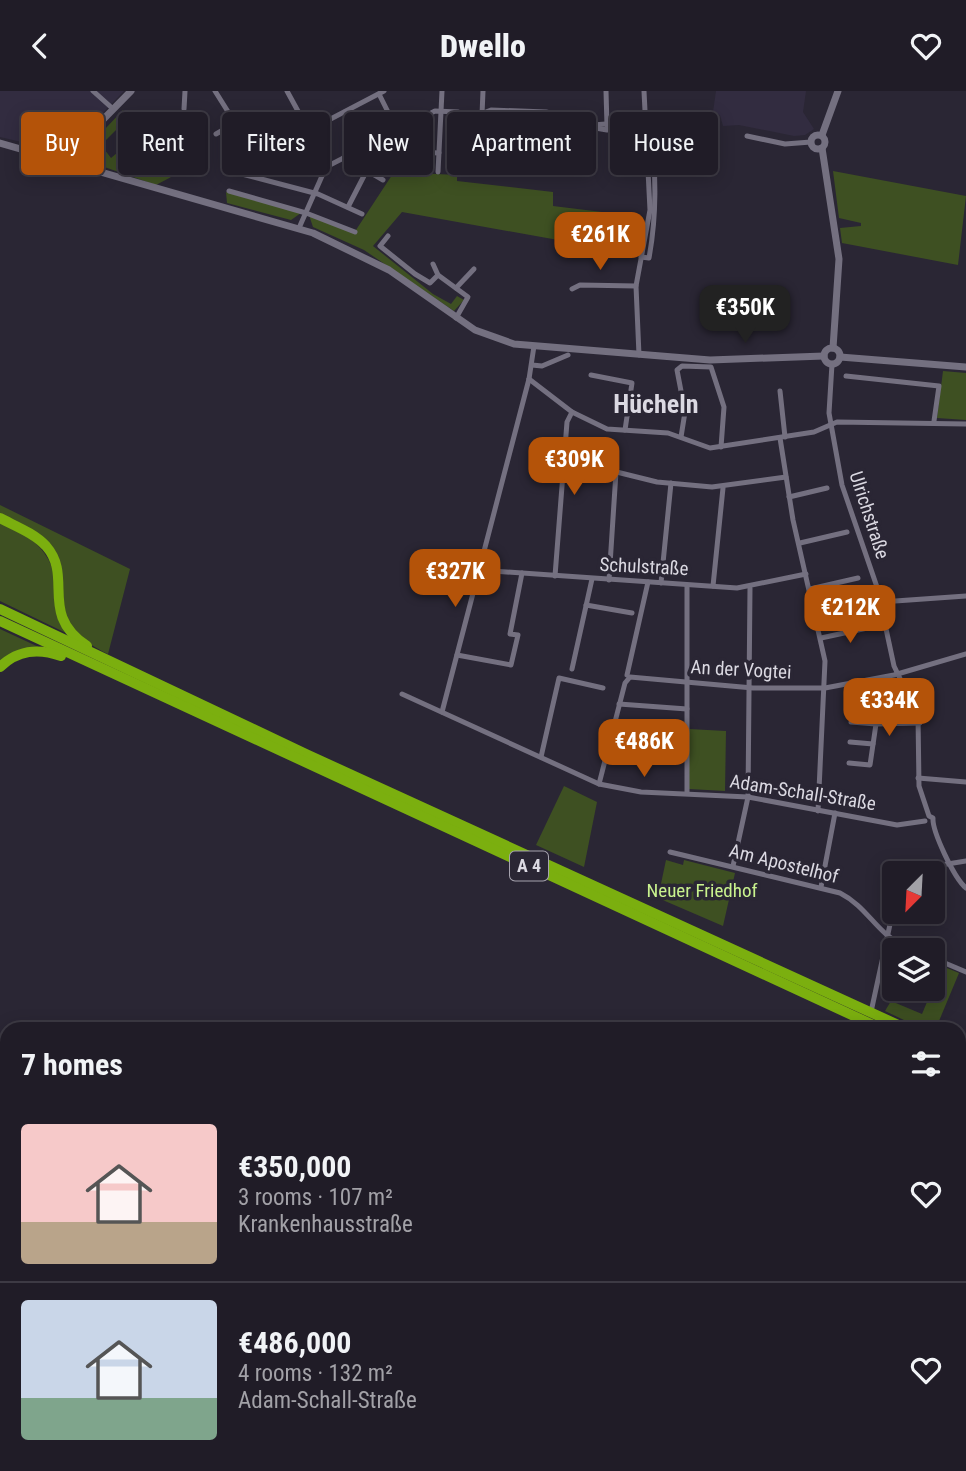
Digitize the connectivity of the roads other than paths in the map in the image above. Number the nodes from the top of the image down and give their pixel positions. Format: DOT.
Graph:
graph roads {
  1 [pos="93,91"];
  2 [pos="131,91"];
  3 [pos="185,91"];
  4 [pos="215,91"];
  5 [pos="287,91"];
  6 [pos="443,91"];
  7 [pos="483,91"];
  8 [pos="606,91"];
  9 [pos="645,91"];
  10 [pos="838,91"];
  11 [pos="381,92"];
  12 [pos="112,108"];
  13 [pos="184,109"];
  14 [pos="441,110"];
  15 [pos="345,111"];
  16 [pos="228,112"];
  17 [pos="298,112"];
  18 [pos="389,112"];
  19 [pos="450,112"];
  20 [pos="482,112"];
  21 [pos="486,112"];
  22 [pos="546,112"];
  23 [pos="644,112"];
  24 [pos="433,114"];
  25 [pos="104,117"];
  26 [pos="596,126"];
  27 [pos="607,127"];
  28 [pos="610,127"];
  29 [pos="610,127"];
  30 [pos="222,131"];
  31 [pos="216,134"];
  32 [pos="822,135"];
  33 [pos="747,137"];
  34 [pos="810,142"];
  35 [pos="0,143"];
  36 [pos="822,148"];
  37 [pos="21,149"];
  38 [pos="433,153"];
  39 [pos="439,153"];
  40 [pos="344,157"];
  41 [pos="104,172"];
  42 [pos="439,172"];
  43 [pos="364,175"];
  44 [pos="375,175"];
  45 [pos="649,175"];
  46 [pos="383,180"];
  47 [pos="229,191"];
  48 [pos="313,194"];
  49 [pos="348,208"];
  50 [pos="306,213"];
  51 [pos="362,214"];
  52 [pos="299,228"];
  53 [pos="355,232"];
  54 [pos="388,236"];
  55 [pos="433,264"];
  56 [pos="474,268"];
  57 [pos="438,275"];
  58 [pos="636,286"];
  59 [pos="456,288"];
  60 [pos="572,289"];
  61 [pos="456,319"];
  62 [pos="534,346"];
  63 [pos="833,348"];
  64 [pos="568,355"];
  65 [pos="639,355"];
  66 [pos="824,356"];
  67 [pos="840,357"];
  68 [pos="832,364"];
  69 [pos="532,365"];
  70 [pos="966,367"];
  71 [pos="592,376"];
  72 [pos="846,376"];
  73 [pos="529,379"];
  74 [pos="780,391"];
  75 [pos="572,412"];
  76 [pos="933,421"];
  77 [pos="966,424"];
  78 [pos="830,425"];
  79 [pos="625,430"];
  80 [pos="681,437"];
  81 [pos="783,437"];
  82 [pos="720,447"];
  83 [pos="564,459"];
  84 [pos="616,471"];
  85 [pos="786,477"];
  86 [pos="671,483"];
  87 [pos="723,488"];
  88 [pos="827,488"];
  89 [pos="789,497"];
  90 [pos="0,518"];
  91 [pos="847,532"];
  92 [pos="800,543"];
  93 [pos="478,570"];
  94 [pos="522,573"];
  95 [pos="806,574"];
  96 [pos="555,576"];
  97 [pos="858,578"];
  98 [pos="592,579"];
  99 [pos="609,580"];
  100 [pos="649,582"];
  101 [pos="661,583"];
  102 [pos="687,585"];
  103 [pos="713,586"];
  104 [pos="750,587"];
  105 [pos="810,589"];
  106 [pos="966,596"];
  107 [pos="881,601"];
  108 [pos="586,605"];
  109 [pos="0,609"];
  110 [pos="632,613"];
  111 [pos="0,621"];
  112 [pos="872,627"];
  113 [pos="821,638"];
  114 [pos="966,654"];
  115 [pos="457,655"];
  116 [pos="107,660"];
  117 [pos="91,666"];
  118 [pos="0,667"];
  119 [pos="572,669"];
  120 [pos="898,674"];
  121 [pos="627,675"];
  122 [pos="687,682"];
  123 [pos="749,686"];
  124 [pos="603,688"];
  125 [pos="825,688"];
  126 [pos="402,694"];
  127 [pos="619,703"];
  128 [pos="687,709"];
  129 [pos="442,712"];
  130 [pos="851,722"];
  131 [pos="614,723"];
  132 [pos="920,723"];
  133 [pos="876,724"];
  134 [pos="646,728"];
  135 [pos="850,742"];
  136 [pos="610,744"];
  137 [pos="873,744"];
  138 [pos="654,752"];
  139 [pos="541,757"];
  140 [pos="849,764"];
  141 [pos="918,778"];
  142 [pos="966,782"];
  143 [pos="599,784"];
  144 [pos="687,792"];
  145 [pos="748,797"];
  146 [pos="818,811"];
  147 [pos="835,813"];
  148 [pos="929,815"];
  149 [pos="925,821"];
  150 [pos="932,824"];
  151 [pos="670,852"];
  152 [pos="966,861"];
  153 [pos="947,863"];
  154 [pos="733,866"];
  155 [pos="821,887"];
  156 [pos="966,888"];
  157 [pos="889,924"];
  158 [pos="886,936"];
  159 [pos="890,938"];
  160 [pos="945,963"];
  161 [pos="966,972"];
  162 [pos="872,1021"];
  1 -- 12 [label="street"];
  2 -- 12 [label="street"];
  3 -- 13 [label="street"];
  4 -- 16 [label="street"];
  5 -- 17 [label="street"];
  6 -- 14 [label="street"];
  7 -- 20 [label="street"];
  8 -- 27 [label="street"];
  9 -- 23 [label="street"];
  10 -- 32 [label="street"];
  11 -- 15 [label="street"];
  11 -- 18 [label="street"];
  12 -- 25 [label="street"];
  14 -- 19 [label="street"];
  14 -- 24 [label="street"];
  14 -- 39 [label="street"];
  15 -- 48 [label="street"];
  21 -- 22 [label="street"];
  26 -- 27 [label="street"];
  27 -- 28 [label="street"];
  27 -- 29 [label="street"];
  30 -- 31 [label="street"];
  32 -- 34 [label="street"];
  32 -- 36 [label="street"];
  33 -- 34 [label="street"];
  34 -- 36 [label="street"];
  35 -- 37 [label="street"];
  36 -- 63 [label="street"];
  38 -- 39 [label="street"];
  39 -- 42 [label="street"];
  40 -- 48 [label="street"];
  41 -- 52 [label="street"];
  43 -- 49 [label="street"];
  44 -- 46 [label="street"];
  45 -- 58 [label="street"];
  47 -- 50 [label="street"];
  48 -- 49 [label="street"];
  48 -- 50 [label="street"];
  49 -- 51 [label="street"];
  50 -- 52 [label="street"];
  50 -- 53 [label="street"];
  52 -- 61 [label="street"];
  54 -- 57 [label="street"];
  55 -- 57 [label="street"];
  56 -- 59 [label="street"];
  57 -- 59 [label="street"];
  58 -- 60 [label="street"];
  58 -- 65 [label="street"];
  59 -- 61 [label="street"];
  61 -- 62 [label="street"];
  62 -- 65 [label="street"];
  62 -- 69 [label="street"];
  63 -- 66 [label="street"];
  63 -- 67 [label="street"];
  64 -- 69 [label="street"];
  65 -- 66 [label="street"];
  66 -- 68 [label="street"];
  67 -- 68 [label="street"];
  67 -- 70 [label="street"];
  68 -- 78 [label="street, Ulrichstraße"];
  69 -- 73 [label="street"];
  71 -- 79 [label="street"];
  72 -- 76 [label="street"];
  73 -- 75 [label="street"];
  73 -- 93 [label="street"];
  74 -- 81 [label="street"];
  75 -- 79 [label="street"];
  75 -- 83 [label="street"];
  76 -- 77 [label="street"];
  76 -- 78 [label="street"];
  78 -- 81 [label="street"];
  78 -- 107 [label="street, Ulrichstraße"];
  79 -- 80 [label="street"];
  80 -- 82 [label="street"];
  80 -- 82 [label="street"];
  81 -- 82 [label="street"];
  81 -- 85 [label="street"];
  83 -- 84 [label="street"];
  83 -- 96 [label="street"];
  84 -- 86 [label="street"];
  84 -- 99 [label="street"];
  85 -- 87 [label="street"];
  85 -- 89 [label="street"];
  86 -- 87 [label="street"];
  86 -- 101 [label="street"];
  87 -- 103 [label="street"];
  88 -- 89 [label="street"];
  89 -- 92 [label="street"];
  90 -- 116 [label="highway"];
  91 -- 92 [label="street"];
  92 -- 95 [label="street"];
  93 -- 94 [label="street, Schulstraße"];
  93 -- 115 [label="street"];
  94 -- 96 [label="street, Schulstraße"];
  94 -- 115 [label="street"];
  95 -- 104 [label="street, Schulstraße"];
  95 -- 105 [label="street"];
  96 -- 98 [label="street, Schulstraße"];
  97 -- 105 [label="street"];
  98 -- 99 [label="street, Schulstraße"];
  98 -- 108 [label="street"];
  99 -- 100 [label="street, Schulstraße"];
  100 -- 101 [label="street, Schulstraße"];
  100 -- 121 [label="street"];
  101 -- 102 [label="street, Schulstraße"];
  102 -- 103 [label="street, Schulstraße"];
  102 -- 122 [label="street"];
  103 -- 104 [label="street, Schulstraße"];
  104 -- 123 [label="street"];
  105 -- 113 [label="street"];
  106 -- 107 [label="street"];
  107 -- 120 [label="street, Ulrichstraße"];
  108 -- 110 [label="street"];
  108 -- 119 [label="street"];
  109 -- 116 [label="highway, A 4"];
  111 -- 117 [label="highway, A 4"];
  112 -- 113 [label="street"];
  113 -- 125 [label="street"];
  114 -- 120 [label="street, An der Vogtei"];
  115 -- 129 [label="street"];
  116 -- 162 [label="highway, A 4"];
  117 -- 118 [label="highway"];
  117 -- 162 [label="highway, A 4"];
  120 -- 125 [label="street, An der Vogtei"];
  120 -- 132 [label="street, Ulrichstraße"];
  122 -- 123 [label="street, An der Vogtei"];
  122 -- 127 [label="street, An der Vogtei"];
  122 -- 128 [label="street"];
  123 -- 125 [label="street, An der Vogtei"];
  123 -- 145 [label="street"];
  124 -- 139 [label="street"];
  125 -- 146 [label="street"];
  126 -- 129 [label="street, Adam-Schall-Straße"];
  127 -- 128 [label="street"];
  127 -- 131 [label="street, An der Vogtei"];
  128 -- 144 [label="street"];
  129 -- 139 [label="street, Adam-Schall-Straße"];
  130 -- 133 [label="street"];
  131 -- 134 [label="street"];
  131 -- 136 [label="street, An der Vogtei"];
  132 -- 133 [label="street"];
  132 -- 141 [label="street, Ulrichstraße"];
  133 -- 137 [label="street"];
  135 -- 137 [label="street"];
  136 -- 138 [label="street"];
  136 -- 143 [label="street, An der Vogtei"];
  137 -- 140 [label="street"];
  139 -- 143 [label="street, Adam-Schall-Straße"];
  141 -- 142 [label="street"];
  141 -- 148 [label="street, Ulrichstraße"];
  143 -- 144 [label="street, Adam-Schall-Straße"];
  144 -- 145 [label="street, Adam-Schall-Straße"];
  145 -- 146 [label="street, Adam-Schall-Straße"];
  145 -- 154 [label="street"];
  146 -- 147 [label="street, Adam-Schall-Straße"];
  147 -- 149 [label="street, Adam-Schall-Straße"];
  147 -- 155 [label="street"];
  148 -- 149 [label="street"];
  148 -- 150 [label="street, Ulrichstraße"];
  149 -- 150 [label="street"];
  150 -- 153 [label="street"];
  151 -- 154 [label="street, Am Apostelhof"];
  152 -- 153 [label="street"];
  153 -- 156 [label="street"];
  154 -- 155 [label="street, Am Apostelhof"];
  155 -- 158 [label="street, Am Apostelhof"];
  157 -- 158 [label="street"];
  158 -- 159 [label="street, Am Apostelhof"];
  158 -- 162 [label="street"];
  160 -- 161 [label="street"];
}
